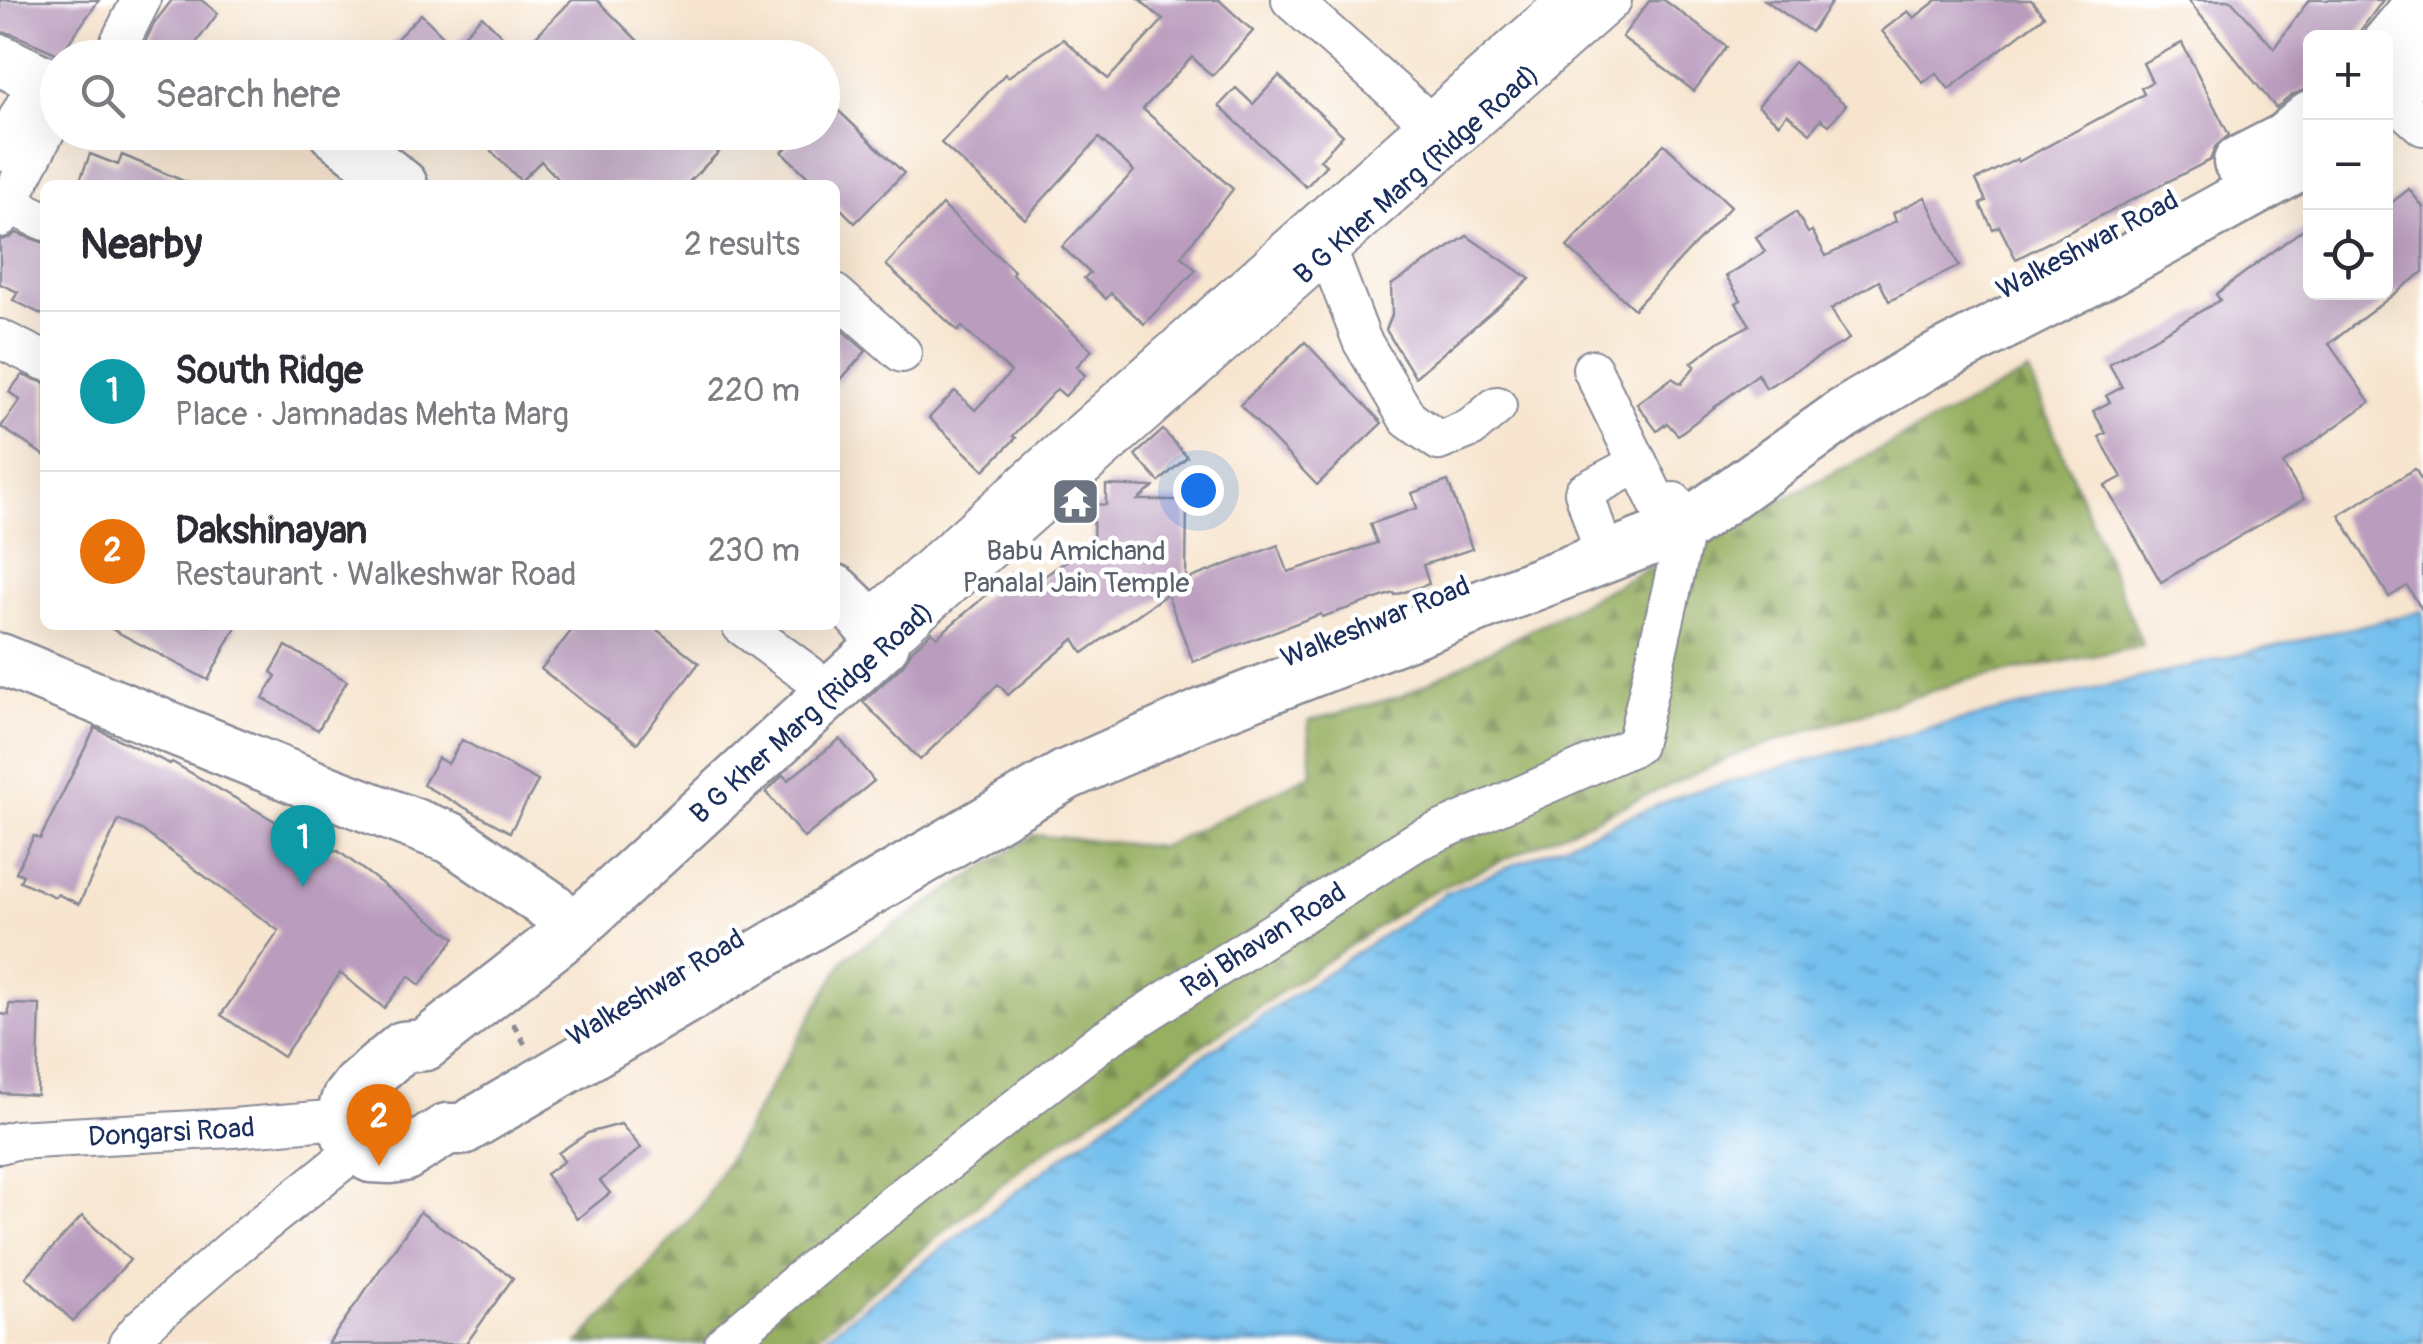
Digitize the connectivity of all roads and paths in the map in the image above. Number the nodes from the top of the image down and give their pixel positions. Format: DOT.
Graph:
graph roads {
  1 [pos="140,0"];
  2 [pos="1291,0"];
  3 [pos="1566,0"];
  4 [pos="1612,0"];
  5 [pos="2423,0"];
  6 [pos="2393,36"];
  7 [pos="121,40"];
  8 [pos="2423,52"];
  9 [pos="38,83"];
  10 [pos="2396,104"];
  11 [pos="2306,120"];
  12 [pos="1440,133"];
  13 [pos="357,150"];
  14 [pos="0,152"];
  15 [pos="2303,164"];
  16 [pos="396,180"];
  17 [pos="4,211"];
  18 [pos="40,220"];
  19 [pos="1328,252"];
  20 [pos="840,298"];
  21 [pos="0,339"];
  22 [pos="902,354"];
  23 [pos="40,359"];
  24 [pos="1592,369"];
  25 [pos="1497,406"];
  26 [pos="1638,463"];
  27 [pos="1673,517"];
  28 [pos="1601,545"];
  29 [pos="862,619"];
  30 [pos="748,630"];
  31 [pos="0,659"];
  32 [pos="809,675"];
  33 [pos="562,918"];
  34 [pos="349,1134"];
  35 [pos="0,1144"];
  36 [pos="128,1344"];
  37 [pos="724,1344"];
  1 -- 7 [label="street"];
  2 -- 12 [label="street"];
  3 -- 12 [label="street, B G Kher Marg (Ridge Road)"];
  4 -- 12 [label="street, B G Kher Marg (Ridge Road)"];
  5 -- 6 [label="main road"];
  8 -- 10 [label="main road"];
  9 -- 14 [label="street"];
  9 -- 17 [label="street"];
  11 -- 27 [label="main road, Walkeshwar Road"];
  12 -- 19 [label="street, B G Kher Marg (Ridge Road)"];
  12 -- 29 [label="street, B G Kher Marg (Ridge Road)"];
  13 -- 16 [label="main road"];
  15 -- 27 [label="main road, Walkeshwar Road"];
  17 -- 18 [label="street"];
  19 -- 25 [label="street"];
  19 -- 29 [label="street, B G Kher Marg (Ridge Road)"];
  20 -- 22 [label="street"];
  21 -- 23 [label="street"];
  24 -- 26 [label="street"];
  26 -- 27 [label="street"];
  26 -- 28 [label="street"];
  27 -- 28 [label="main road, Walkeshwar Road"];
  27 -- 37 [label="street, Raj Bhavan Road"];
  28 -- 34 [label="main road, Walkeshwar Road"];
  29 -- 32 [label="main road, B G Kher Marg (Ridge Road)"];
  29 -- 33 [label="main road, B G Kher Marg (Ridge Road)"];
  30 -- 32 [label="street"];
  31 -- 33 [label="main road"];
  32 -- 33 [label="main road, B G Kher Marg (Ridge Road)"];
  33 -- 34 [label="main road, B G Kher Marg (Ridge Road)"];
  34 -- 35 [label="street, Dongarsi Road"];
  34 -- 36 [label="street"];
}
